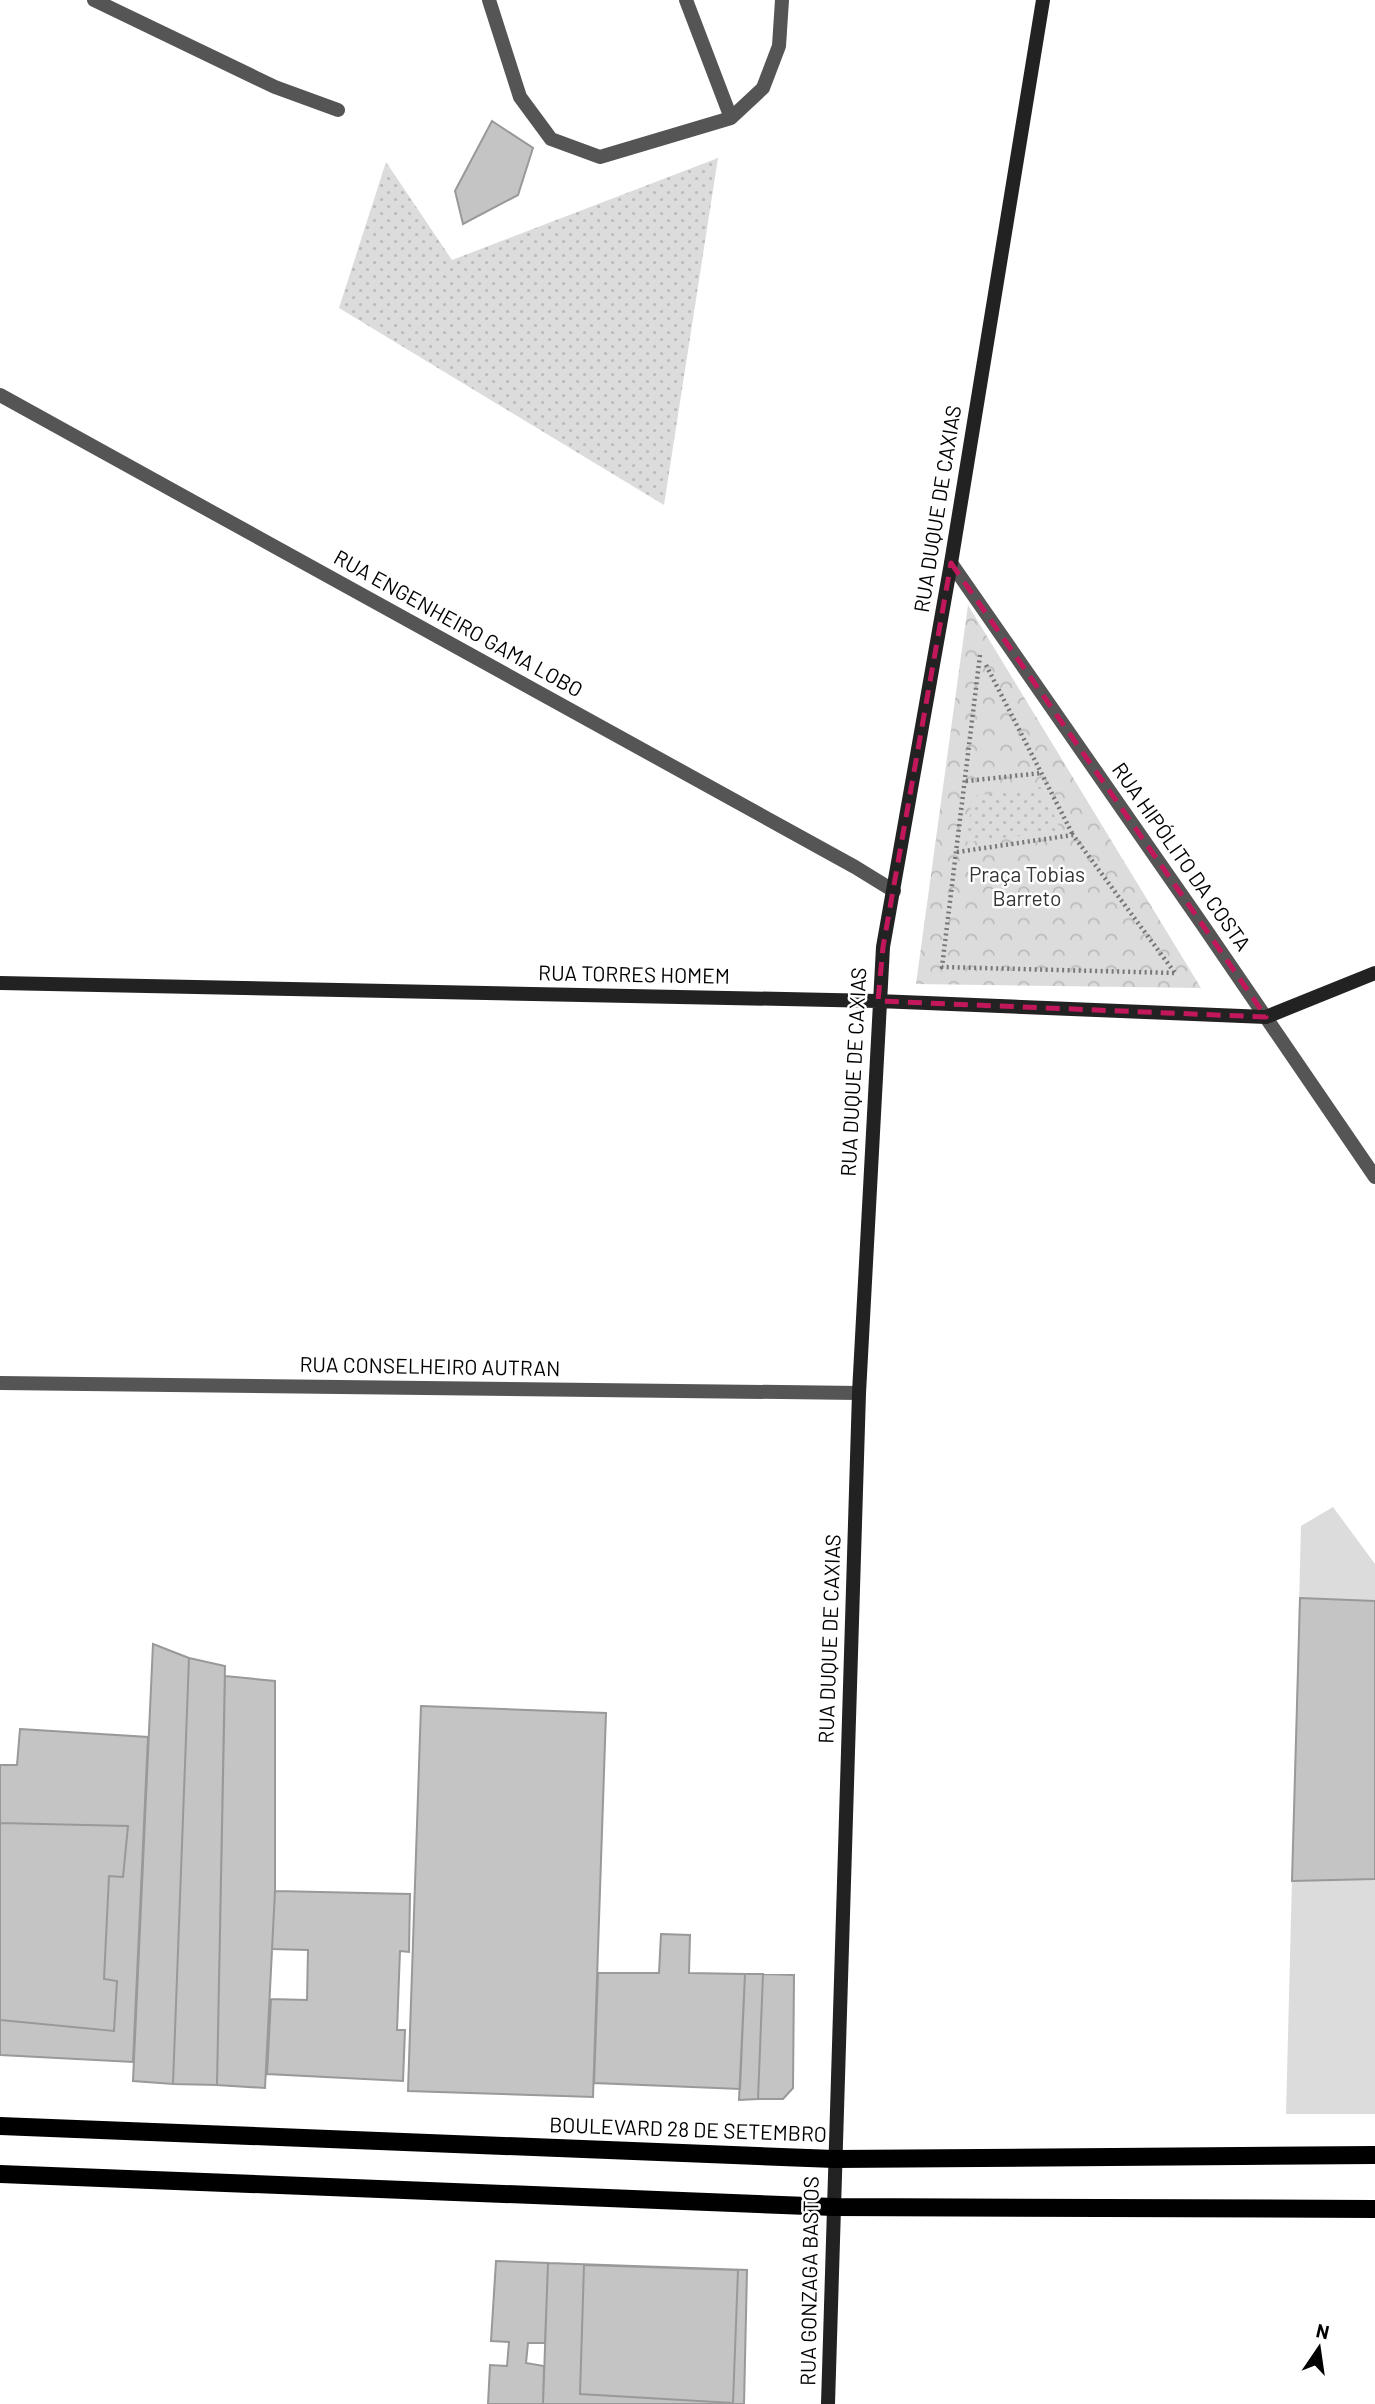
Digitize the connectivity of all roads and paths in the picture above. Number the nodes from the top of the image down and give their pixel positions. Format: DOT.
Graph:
graph roads {
  1 [pos="94,0"];
  2 [pos="489,0"];
  3 [pos="686,0"];
  4 [pos="782,0"];
  5 [pos="1043,0"];
  6 [pos="338,110"];
  7 [pos="731,118"];
  8 [pos="0,395"];
  9 [pos="951,563"];
  10 [pos="1042,773"];
  11 [pos="966,781"];
  12 [pos="1073,835"];
  13 [pos="957,852"];
  14 [pos="894,891"];
  15 [pos="1375,973"];
  16 [pos="0,983"];
  17 [pos="878,1001"];
  18 [pos="1266,1017"];
  19 [pos="1375,1177"];
  20 [pos="0,1383"];
  21 [pos="859,1393"];
  22 [pos="0,2126"];
  23 [pos="1375,2155"];
  24 [pos="834,2159"];
  25 [pos="0,2174"];
  26 [pos="834,2207"];
  27 [pos="1375,2209"];
  28 [pos="828,2404"];
  1 -- 6 [label="street"];
  2 -- 7 [label="street"];
  3 -- 7 [label="street"];
  4 -- 7 [label="street"];
  5 -- 9 [label="street, RUA DUQUE DE CAXIAS"];
  8 -- 14 [label="street, RUA ENGENHEIRO GAMA LOBO"];
  9 -- 14 [label="street, RUA DUQUE DE CAXIAS"];
  9 -- 18 [label="street, RUA HIPÓLITO DA COSTA"];
  10 -- 11 [label="path"];
  10 -- 11 [label="path"];
  10 -- 12 [label="path"];
  11 -- 13 [label="path"];
  12 -- 13 [label="path"];
  12 -- 13 [label="path"];
  14 -- 17 [label="street, RUA DUQUE DE CAXIAS"];
  15 -- 18 [label="street"];
  16 -- 17 [label="street, RUA TORRES HOMEM"];
  17 -- 18 [label="street, RUA TORRES HOMEM"];
  17 -- 21 [label="street, RUA DUQUE DE CAXIAS"];
  18 -- 19 [label="street, RUA HIPÓLITO DA COSTA"];
  20 -- 21 [label="street, RUA CONSELHEIRO AUTRAN"];
  21 -- 24 [label="street, RUA DUQUE DE CAXIAS"];
  22 -- 24 [label="main road, BOULEVARD 28 DE SETEMBRO"];
  23 -- 24 [label="main road, BOULEVARD 28 DE SETEMBRO"];
  24 -- 26 [label="street, RUA GONZAGA BASTOS"];
  25 -- 26 [label="main road"];
  26 -- 27 [label="main road"];
  26 -- 28 [label="street, RUA GONZAGA BASTOS"];
}
